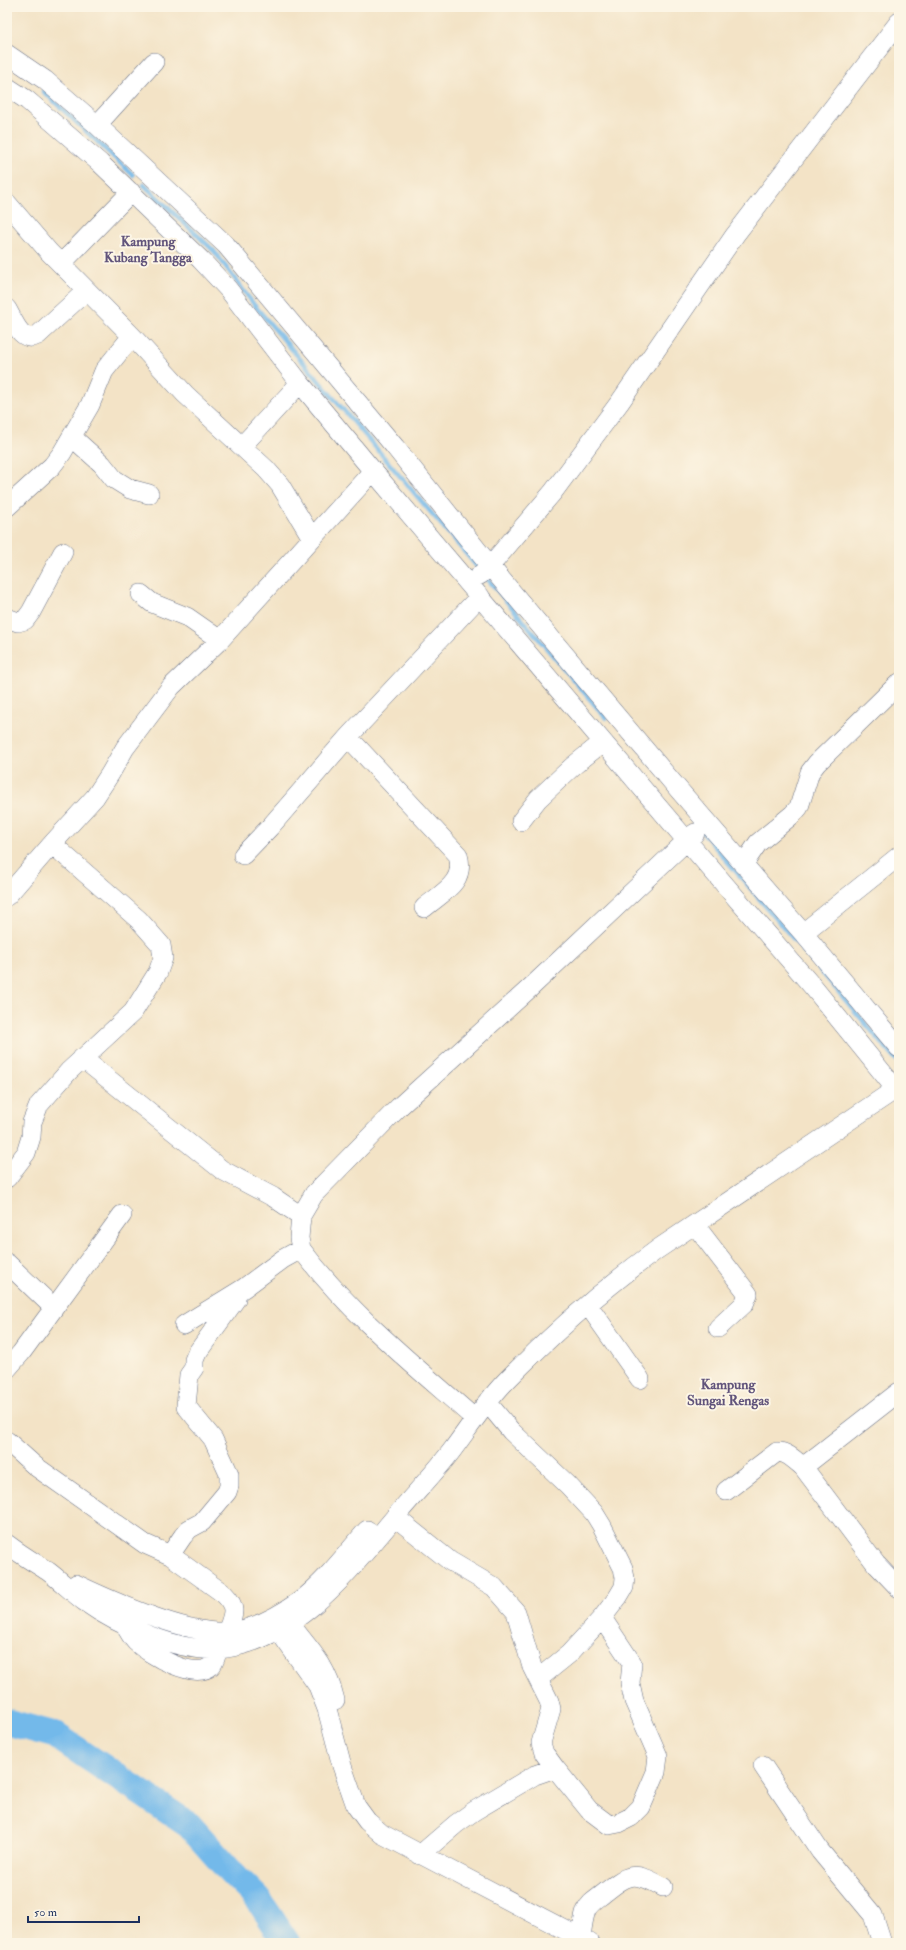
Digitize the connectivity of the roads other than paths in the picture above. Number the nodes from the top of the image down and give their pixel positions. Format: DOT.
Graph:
graph roads {
  1 [pos="899,22"];
  2 [pos="7,54"];
  3 [pos="154,62"];
  4 [pos="7,87"];
  5 [pos="97,125"];
  6 [pos="132,192"];
  7 [pos="7,203"];
  8 [pos="226,245"];
  9 [pos="61,264"];
  10 [pos="227,278"];
  11 [pos="86,291"];
  12 [pos="7,309"];
  13 [pos="132,336"];
  14 [pos="300,383"];
  15 [pos="72,437"];
  16 [pos="242,446"];
  17 [pos="373,471"];
  18 [pos="149,494"];
  19 [pos="7,507"];
  20 [pos="312,538"];
  21 [pos="63,552"];
  22 [pos="480,579"];
  23 [pos="141,594"];
  24 [pos="7,618"];
  25 [pos="220,640"];
  26 [pos="899,683"];
  27 [pos="348,737"];
  28 [pos="603,742"];
  29 [pos="521,821"];
  30 [pos="697,831"];
  31 [pos="52,844"];
  32 [pos="244,855"];
  33 [pos="899,856"];
  34 [pos="743,865"];
  35 [pos="7,896"];
  36 [pos="424,908"];
  37 [pos="803,933"];
  38 [pos="899,1048"];
  39 [pos="82,1058"];
  40 [pos="898,1090"];
  41 [pos="7,1178"];
  42 [pos="122,1215"];
  43 [pos="301,1216"];
  44 [pos="695,1225"];
  45 [pos="301,1249"];
  46 [pos="7,1263"];
  47 [pos="244,1288"];
  48 [pos="588,1305"];
  49 [pos="54,1308"];
  50 [pos="184,1325"];
  51 [pos="718,1328"];
  52 [pos="7,1369"];
  53 [pos="640,1379"];
  54 [pos="899,1392"];
  55 [pos="487,1402"];
  56 [pos="472,1421"];
  57 [pos="7,1441"];
  58 [pos="803,1467"];
  59 [pos="726,1491"];
  60 [pos="395,1517"];
  61 [pos="7,1544"];
  62 [pos="170,1555"];
  63 [pos="50,1573"];
  64 [pos="899,1588"];
  65 [pos="323,1598"];
  66 [pos="602,1618"];
  67 [pos="279,1621"];
  68 [pos="233,1639"];
  69 [pos="297,1655"];
  70 [pos="317,1656"];
  71 [pos="538,1679"];
  72 [pos="762,1766"];
  73 [pos="555,1768"];
  74 [pos="344,1772"];
  75 [pos="420,1855"];
  76 [pos="663,1887"];
  77 [pos="585,1941"];
  78 [pos="882,1943"];
  1 -- 22 [label="street"];
  2 -- 5 [label="street"];
  3 -- 5 [label="street"];
  4 -- 6 [label="street"];
  5 -- 8 [label="street"];
  6 -- 9 [label="street"];
  6 -- 10 [label="street"];
  7 -- 9 [label="street"];
  8 -- 10 [label="street"];
  8 -- 22 [label="street"];
  9 -- 11 [label="street"];
  10 -- 14 [label="street"];
  11 -- 12 [label="street"];
  11 -- 13 [label="street"];
  13 -- 15 [label="street"];
  13 -- 16 [label="street"];
  14 -- 16 [label="street"];
  14 -- 17 [label="street"];
  15 -- 18 [label="street"];
  15 -- 19 [label="street"];
  16 -- 20 [label="street"];
  17 -- 20 [label="street"];
  17 -- 22 [label="street"];
  20 -- 25 [label="street"];
  21 -- 24 [label="street"];
  22 -- 27 [label="street"];
  22 -- 28 [label="street"];
  22 -- 30 [label="street"];
  23 -- 25 [label="street"];
  25 -- 31 [label="street"];
  26 -- 34 [label="street"];
  27 -- 32 [label="street"];
  27 -- 36 [label="street"];
  28 -- 29 [label="street"];
  28 -- 30 [label="street"];
  30 -- 34 [label="street"];
  30 -- 40 [label="street"];
  30 -- 43 [label="street"];
  31 -- 35 [label="street"];
  31 -- 39 [label="street"];
  33 -- 37 [label="street"];
  34 -- 37 [label="street"];
  37 -- 38 [label="street"];
  39 -- 41 [label="street"];
  39 -- 43 [label="street"];
  40 -- 44 [label="street"];
  42 -- 49 [label="street"];
  43 -- 45 [label="street"];
  44 -- 48 [label="street"];
  44 -- 51 [label="street"];
  45 -- 47 [label="street"];
  45 -- 56 [label="street"];
  46 -- 49 [label="street"];
  47 -- 50 [label="street"];
  47 -- 62 [label="street"];
  48 -- 53 [label="street"];
  48 -- 55 [label="street"];
  49 -- 52 [label="street"];
  54 -- 58 [label="street"];
  55 -- 56 [label="street"];
  55 -- 66 [label="street"];
  56 -- 60 [label="street"];
  56 -- 67 [label="street"];
  57 -- 62 [label="street"];
  58 -- 59 [label="street"];
  58 -- 64 [label="street"];
  60 -- 65 [label="street"];
  60 -- 71 [label="street"];
  61 -- 63 [label="street"];
  62 -- 68 [label="street"];
  63 -- 68 [label="street"];
  63 -- 68 [label="street"];
  65 -- 67 [label="street"];
  65 -- 70 [label="street"];
  66 -- 71 [label="street"];
  66 -- 73 [label="street"];
  67 -- 68 [label="street"];
  67 -- 69 [label="street"];
  67 -- 70 [label="street"];
  68 -- 69 [label="street"];
  69 -- 74 [label="street"];
  70 -- 74 [label="street"];
  71 -- 73 [label="street"];
  72 -- 78 [label="street"];
  73 -- 75 [label="street"];
  74 -- 75 [label="street"];
  75 -- 77 [label="street"];
  76 -- 77 [label="street"];
}
